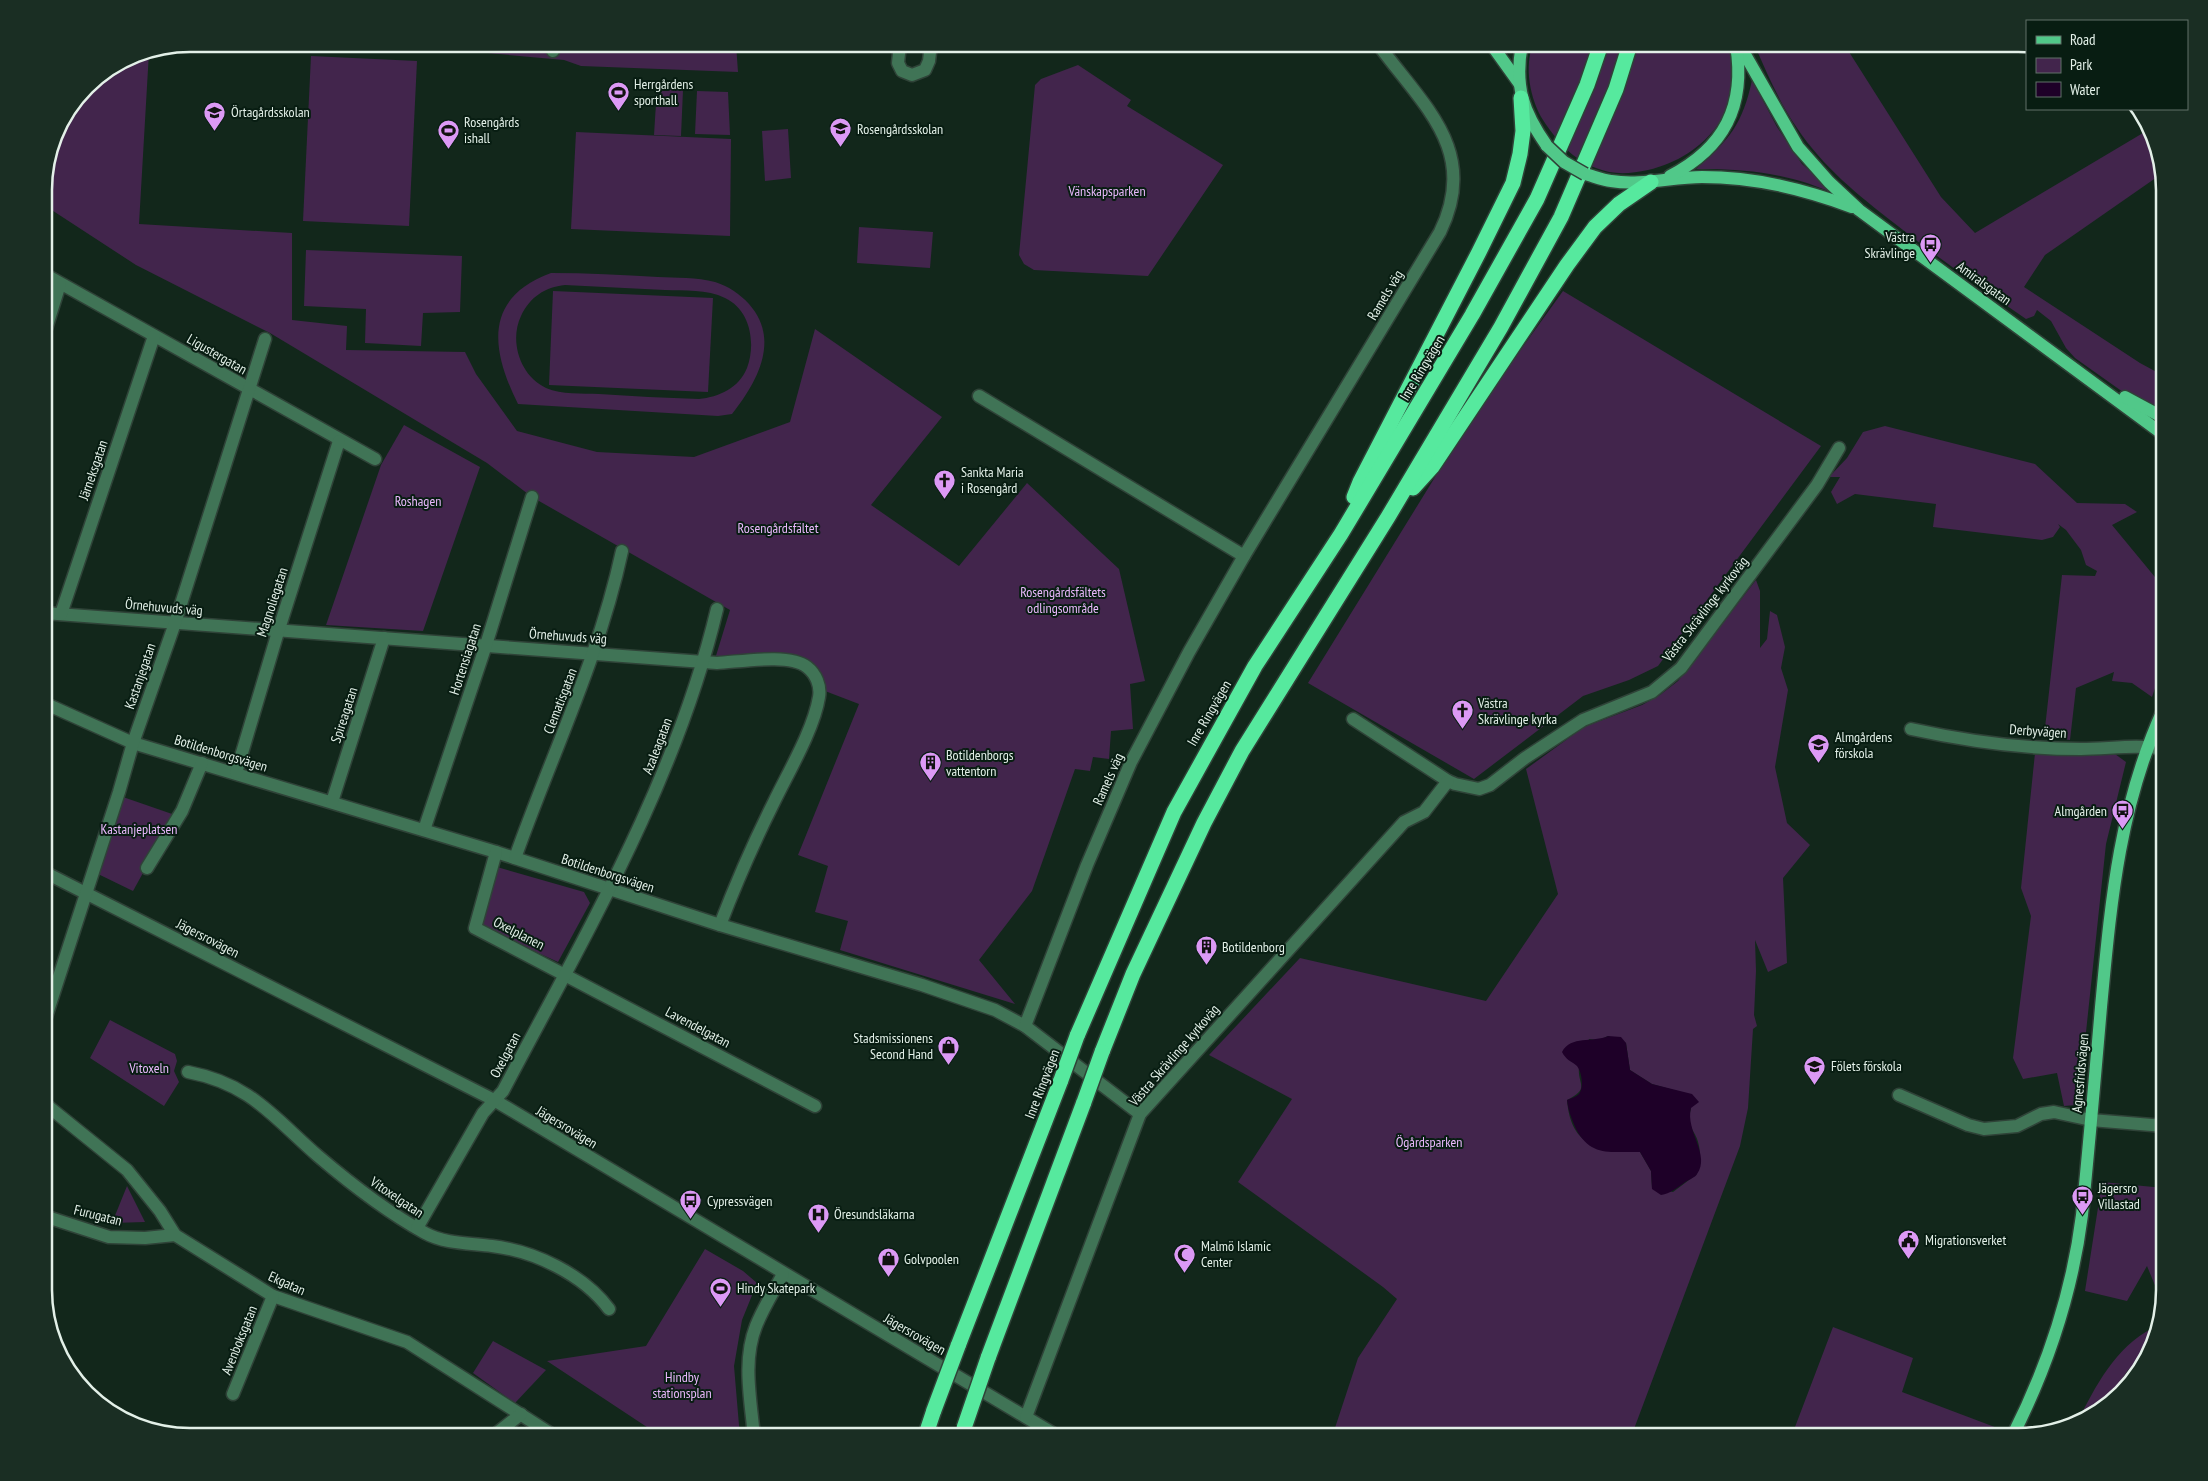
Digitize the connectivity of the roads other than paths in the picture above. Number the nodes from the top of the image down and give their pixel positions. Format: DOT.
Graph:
graph roads {
  1 [pos="899,52"];
  2 [pos="930,52"];
  3 [pos="1384,52"];
  4 [pos="1496,52"];
  5 [pos="1521,52"];
  6 [pos="1597,52"];
  7 [pos="1628,52"];
  8 [pos="1738,52"];
  9 [pos="1742,52"];
  10 [pos="1520,91"];
  11 [pos="1657,180"];
  12 [pos="1859,210"];
  13 [pos="53,280"];
  14 [pos="60,284"];
  15 [pos="53,306"];
  16 [pos="154,336"];
  17 [pos="265,339"];
  18 [pos="2092,380"];
  19 [pos="248,389"];
  20 [pos="979,396"];
  21 [pos="2156,414"];
  22 [pos="2156,429"];
  23 [pos="340,441"];
  24 [pos="1839,448"];
  25 [pos="375,459"];
  26 [pos="532,497"];
  27 [pos="1388,517"];
  28 [pos="1341,534"];
  29 [pos="622,551"];
  30 [pos="1244,556"];
  31 [pos="717,609"];
  32 [pos="53,614"];
  33 [pos="61,614"];
  34 [pos="175,622"];
  35 [pos="278,632"];
  36 [pos="384,638"];
  37 [pos="486,645"];
  38 [pos="594,654"];
  39 [pos="704,662"];
  40 [pos="53,707"];
  41 [pos="1353,719"];
  42 [pos="2156,728"];
  43 [pos="1911,729"];
  44 [pos="133,742"];
  45 [pos="2149,746"];
  46 [pos="2156,747"];
  47 [pos="202,763"];
  48 [pos="236,773"];
  49 [pos="1448,781"];
  50 [pos="332,802"];
  51 [pos="424,830"];
  52 [pos="496,852"];
  53 [pos="515,858"];
  54 [pos="147,868"];
  55 [pos="53,876"];
  56 [pos="608,889"];
  57 [pos="86,893"];
  58 [pos="720,925"];
  59 [pos="566,974"];
  60 [pos="53,995"];
  61 [pos="1025,1026"];
  62 [pos="188,1072"];
  63 [pos="1899,1095"];
  64 [pos="494,1100"];
  65 [pos="816,1106"];
  66 [pos="53,1110"];
  67 [pos="1140,1114"];
  68 [pos="2091,1120"];
  69 [pos="2156,1125"];
  70 [pos="53,1219"];
  71 [pos="417,1228"];
  72 [pos="175,1236"];
  73 [pos="783,1274"];
  74 [pos="273,1296"];
  75 [pos="609,1309"];
  76 [pos="233,1394"];
  77 [pos="521,1414"];
  78 [pos="1026,1417"];
  79 [pos="503,1428"];
  80 [pos="542,1428"];
  81 [pos="753,1428"];
  82 [pos="928,1428"];
  83 [pos="964,1428"];
  84 [pos="1044,1428"];
  85 [pos="2016,1428"];
  1 -- 2 [label="street"];
  3 -- 30 [label="street, Ramels väg"];
  4 -- 10 [label="main road, Amiralsgatan"];
  5 -- 10 [label="main road, Amiralsgatan"];
  6 -- 28 [label="highway, Inre Ringvägen"];
  7 -- 27 [label="highway"];
  8 -- 11 [label="main road, Amiralsgatan"];
  9 -- 12 [label="main road, Amiralsgatan"];
  10 -- 11 [label="main road, Amiralsgatan, bridge"];
  10 -- 28 [label="highway"];
  11 -- 12 [label="main road, Amiralsgatan"];
  11 -- 27 [label="highway"];
  12 -- 18 [label="main road, Amiralsgatan"];
  13 -- 14 [label="street, Ligustergatan"];
  14 -- 15 [label="street"];
  14 -- 16 [label="street, Ligustergatan"];
  16 -- 19 [label="street, Ligustergatan"];
  16 -- 33 [label="street, Järneksgatan"];
  17 -- 19 [label="street, Kastanjegatan"];
  18 -- 21 [label="main road, Amiralsgatan"];
  18 -- 22 [label="main road, Amiralsgatan"];
  19 -- 23 [label="street, Ligustergatan"];
  19 -- 34 [label="street, Kastanjegatan"];
  20 -- 30 [label="street"];
  23 -- 25 [label="street, Ligustergatan"];
  23 -- 35 [label="street, Magnoliegatan"];
  24 -- 49 [label="street, Västra Skrävlinge kyrkoväg"];
  26 -- 37 [label="street, Hortensiagatan"];
  27 -- 83 [label="highway, bridge"];
  28 -- 82 [label="highway, Inre Ringvägen, bridge"];
  29 -- 38 [label="street, Clematisgatan"];
  30 -- 61 [label="street, Ramels väg"];
  31 -- 39 [label="street, Azaleagatan"];
  32 -- 33 [label="street, Örnehuvuds väg"];
  33 -- 34 [label="street, Örnehuvuds väg"];
  34 -- 35 [label="street, Örnehuvuds väg"];
  34 -- 44 [label="street, Kastanjegatan"];
  35 -- 36 [label="street, Örnehuvuds väg"];
  35 -- 48 [label="street, Magnoliegatan"];
  36 -- 37 [label="street, Örnehuvuds väg"];
  36 -- 50 [label="street, Spireagatan"];
  37 -- 38 [label="street, Örnehuvuds väg"];
  37 -- 51 [label="street, Hortensiagatan"];
  38 -- 39 [label="street, Örnehuvuds väg"];
  38 -- 53 [label="street, Clematisgatan"];
  39 -- 56 [label="street, Azaleagatan"];
  39 -- 58 [label="street, Örnehuvuds väg"];
  40 -- 44 [label="street, Botildenborgsvägen"];
  41 -- 49 [label="street, Västra Skrävlinge kyrkoväg"];
  42 -- 45 [label="main road, Agnesfridsvägen"];
  43 -- 45 [label="street, Derbyvägen"];
  44 -- 47 [label="street, Botildenborgsvägen"];
  44 -- 57 [label="street, Kastanjegatan"];
  45 -- 46 [label="street, Derbyvägen"];
  45 -- 68 [label="main road, Agnesfridsvägen"];
  47 -- 48 [label="street, Botildenborgsvägen"];
  47 -- 54 [label="street"];
  48 -- 50 [label="street, Botildenborgsvägen"];
  49 -- 67 [label="street, Västra Skrävlinge kyrkoväg"];
  50 -- 51 [label="street, Botildenborgsvägen"];
  51 -- 52 [label="street, Botildenborgsvägen"];
  52 -- 53 [label="street, Botildenborgsvägen"];
  52 -- 59 [label="street, Oxelplanen"];
  53 -- 56 [label="street, Botildenborgsvägen"];
  55 -- 57 [label="street, Jägersrovägen"];
  56 -- 58 [label="street, Botildenborgsvägen"];
  56 -- 59 [label="street, Oxelgatan"];
  57 -- 60 [label="street, Kastanjegatan"];
  57 -- 64 [label="street, Jägersrovägen"];
  58 -- 61 [label="street, Botildenborgsvägen"];
  59 -- 64 [label="street, Oxelgatan"];
  59 -- 65 [label="street, Lavendelgatan"];
  61 -- 67 [label="street, Botildenborgsvägen"];
  62 -- 71 [label="street, Vitoxelgatan"];
  63 -- 68 [label="street"];
  64 -- 71 [label="street, Oxelgatan"];
  64 -- 73 [label="street, Jägersrovägen"];
  66 -- 72 [label="street, Ekgatan"];
  67 -- 78 [label="street, Västra Skrävlinge kyrkoväg"];
  68 -- 69 [label="street"];
  68 -- 85 [label="main road, Agnesfridsvägen"];
  70 -- 72 [label="street, Furugatan"];
  71 -- 75 [label="street, Vitoxelgatan"];
  72 -- 74 [label="street, Ekgatan"];
  73 -- 78 [label="street, Jägersrovägen"];
  73 -- 81 [label="street"];
  74 -- 76 [label="street, Avenboksgatan"];
  74 -- 77 [label="street, Ekgatan"];
  77 -- 79 [label="street"];
  77 -- 80 [label="street, Ekgatan"];
  78 -- 84 [label="street, Jägersrovägen"];
}
